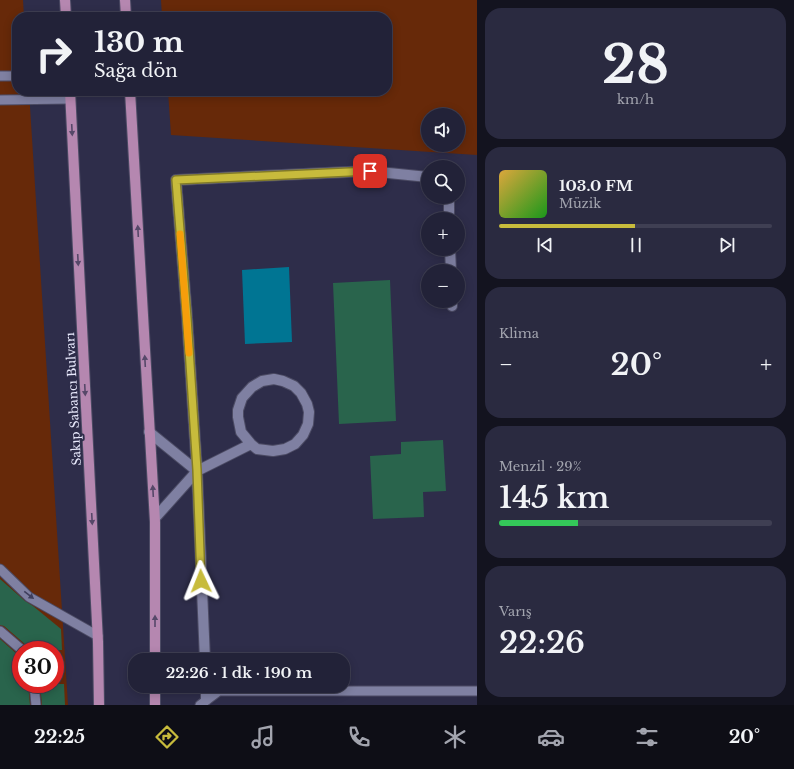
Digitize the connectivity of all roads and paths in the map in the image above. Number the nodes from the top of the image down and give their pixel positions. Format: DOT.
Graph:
graph roads {
  1 [pos="65,0"];
  2 [pos="125,0"];
  3 [pos="66,12"];
  4 [pos="126,12"];
  5 [pos="0,76"];
  6 [pos="12,76"];
  7 [pos="56,96"];
  8 [pos="70,96"];
  9 [pos="130,96"];
  10 [pos="0,100"];
  11 [pos="421,175"];
  12 [pos="150,432"];
  13 [pos="251,444"];
  14 [pos="197,470"];
  15 [pos="154,518"];
  16 [pos="0,569"];
  17 [pos="0,631"];
  18 [pos="98,636"];
  19 [pos="12,641"];
  20 [pos="155,653"];
  21 [pos="204,653"];
  22 [pos="477,691"];
  23 [pos="35,693"];
  24 [pos="155,693"];
  25 [pos="205,693"];
  26 [pos="203,703"];
  27 [pos="36,705"];
  28 [pos="99,705"];
  29 [pos="156,705"];
  1 -- 3 [label="main road"];
  2 -- 4 [label="main road"];
  5 -- 6 [label="lane"];
  7 -- 10 [label="lane"];
  8 -- 18 [label="main road, Sakıp Sabancı Bulvarı, one-way"];
  12 -- 9 [label="main road, one-way"];
  11 -- 14 [label="street"];
  12 -- 14 [label="street"];
  15 -- 12 [label="main road, one-way"];
  13 -- 13 [label="street"];
  13 -- 14 [label="street"];
  14 -- 15 [label="street"];
  14 -- 21 [label="street"];
  20 -- 15 [label="main road, one-way"];
  16 -- 18 [label="lane, one-way"];
  17 -- 19 [label="lane"];
  18 -- 28 [label="main road, Sakıp Sabancı Bulvarı"];
  22 -- 26 [label="lane"];
  23 -- 27 [label="lane"];
  24 -- 29 [label="main road"];
  25 -- 26 [label="street"];
}
